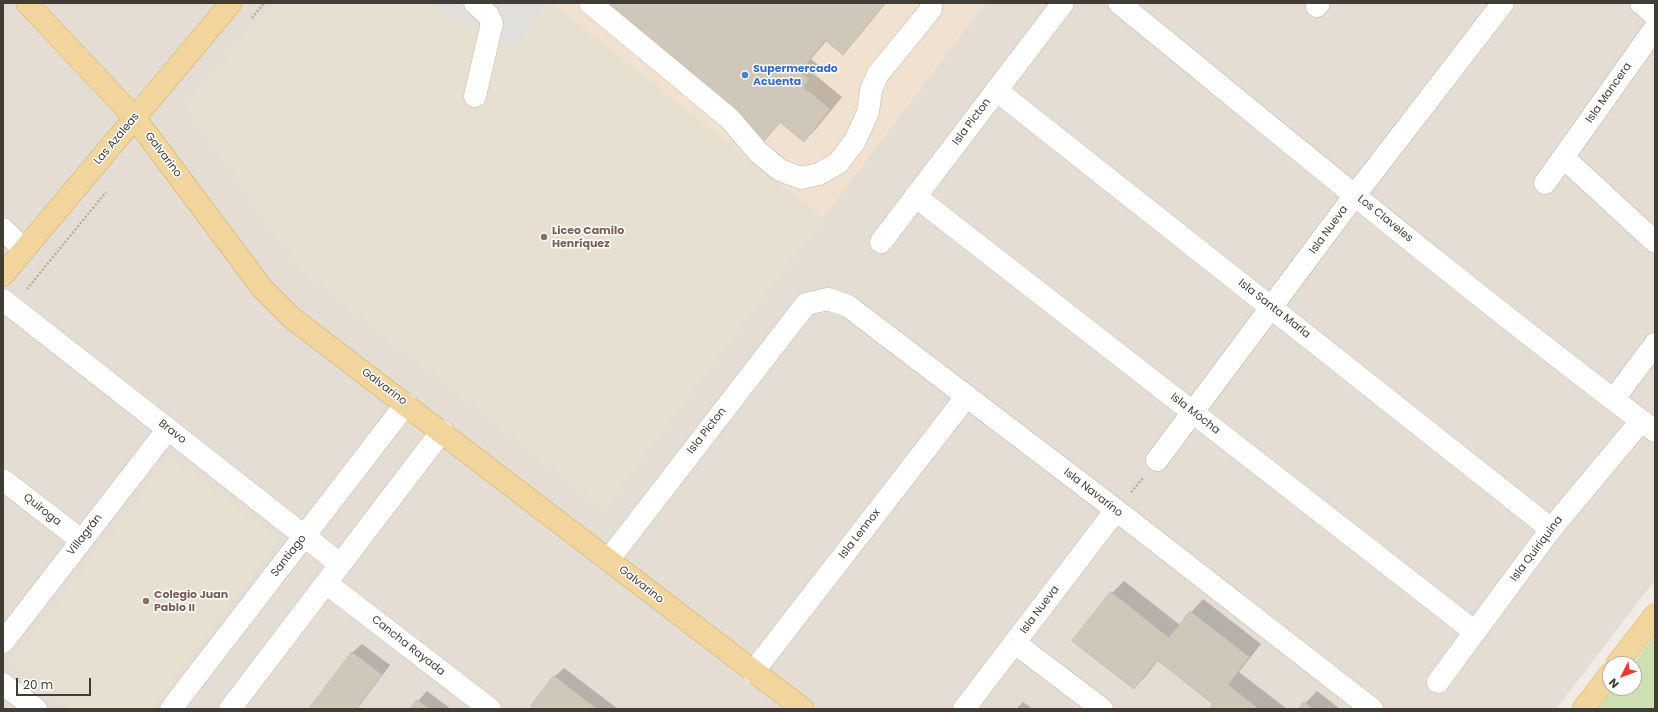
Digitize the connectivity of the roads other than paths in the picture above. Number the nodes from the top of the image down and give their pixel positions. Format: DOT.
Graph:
graph roads {
  1 [pos="27,3"];
  2 [pos="231,3"];
  3 [pos="476,3"];
  4 [pos="590,3"];
  5 [pos="931,3"];
  6 [pos="1063,3"];
  7 [pos="1119,3"];
  8 [pos="1503,3"];
  9 [pos="1641,3"];
  10 [pos="1655,15"];
  11 [pos="1655,28"];
  12 [pos="996,90"];
  13 [pos="475,96"];
  14 [pos="135,118"];
  15 [pos="1563,157"];
  16 [pos="1545,183"];
  17 [pos="1355,195"];
  18 [pos="915,196"];
  19 [pos="3,229"];
  20 [pos="880,242"];
  21 [pos="1655,242"];
  22 [pos="24,250"];
  23 [pos="3,275"];
  24 [pos="3,300"];
  25 [pos="806,304"];
  26 [pos="1272,308"];
  27 [pos="1655,344"];
  28 [pos="967,396"];
  29 [pos="1613,400"];
  30 [pos="406,404"];
  31 [pos="1192,412"];
  32 [pos="1648,426"];
  33 [pos="168,429"];
  34 [pos="442,431"];
  35 [pos="1157,460"];
  36 [pos="3,480"];
  37 [pos="1116,510"];
  38 [pos="1552,529"];
  39 [pos="304,536"];
  40 [pos="81,540"];
  41 [pos="609,559"];
  42 [pos="340,564"];
  43 [pos="326,583"];
  44 [pos="1655,615"];
  45 [pos="1475,632"];
  46 [pos="3,642"];
  47 [pos="1015,643"];
  48 [pos="1623,656"];
  49 [pos="753,672"];
  50 [pos="1438,682"];
  51 [pos="3,684"];
  52 [pos="1602,684"];
  53 [pos="792,706"];
  54 [pos="36,709"];
  55 [pos="171,709"];
  56 [pos="230,709"];
  57 [pos="490,709"];
  58 [pos="964,709"];
  59 [pos="1102,709"];
  60 [pos="1372,709"];
  61 [pos="1583,709"];
  1 -- 14 [label="main road, Galvarino"];
  2 -- 14 [label="main road, Las Azaleas"];
  3 -- 13 [label="street"];
  4 -- 5 [label="street"];
  6 -- 12 [label="street, Isla Picton"];
  7 -- 17 [label="street, Los Claveles"];
  8 -- 17 [label="street, Isla Nueva"];
  9 -- 10 [label="street"];
  11 -- 15 [label="street, Isla Mancera"];
  12 -- 18 [label="street, Isla Picton"];
  12 -- 26 [label="street, Isla Santa María"];
  14 -- 22 [label="main road, Las Azaleas"];
  14 -- 30 [label="main road, Galvarino"];
  15 -- 16 [label="street, Isla Mancera"];
  15 -- 21 [label="street"];
  17 -- 26 [label="street, Isla Nueva"];
  17 -- 29 [label="street, Los Claveles"];
  18 -- 20 [label="street, Isla Picton"];
  18 -- 31 [label="street, Isla Mocha"];
  19 -- 22 [label="street"];
  22 -- 23 [label="main road, Las Azaleas"];
  24 -- 33 [label="street, Bravo"];
  25 -- 28 [label="street, Isla Navarino"];
  25 -- 41 [label="street, Isla Picton"];
  26 -- 31 [label="street, Isla Nueva"];
  26 -- 38 [label="street, Isla Santa María"];
  27 -- 29 [label="street"];
  28 -- 37 [label="street, Isla Navarino"];
  28 -- 49 [label="street, Isla Lennox"];
  29 -- 32 [label="street, Los Claveles"];
  30 -- 34 [label="main road, Galvarino"];
  30 -- 39 [label="street, Santiago"];
  31 -- 35 [label="street, Isla Nueva"];
  31 -- 45 [label="street, Isla Mocha"];
  32 -- 38 [label="street, Isla Quiriquina"];
  33 -- 39 [label="street, Bravo"];
  33 -- 40 [label="street, Villagrán"];
  34 -- 41 [label="main road, Galvarino"];
  34 -- 42 [label="street"];
  36 -- 40 [label="street, Quiroga"];
  37 -- 47 [label="street, Isla Nueva"];
  37 -- 60 [label="street, Isla Navarino"];
  38 -- 45 [label="street, Isla Quiriquina"];
  39 -- 42 [label="street, Bravo"];
  39 -- 55 [label="street, Santiago"];
  40 -- 46 [label="street, Villagrán"];
  41 -- 49 [label="main road, Galvarino"];
  42 -- 43 [label="street"];
  43 -- 56 [label="street"];
  43 -- 57 [label="street, Cancha Rayada"];
  44 -- 48 [label="main road"];
  45 -- 50 [label="street, Isla Quiriquina"];
  47 -- 58 [label="street, Isla Nueva"];
  47 -- 59 [label="street"];
  49 -- 53 [label="main road, Galvarino"];
  51 -- 54 [label="street"];
  52 -- 61 [label="main road"];
}
